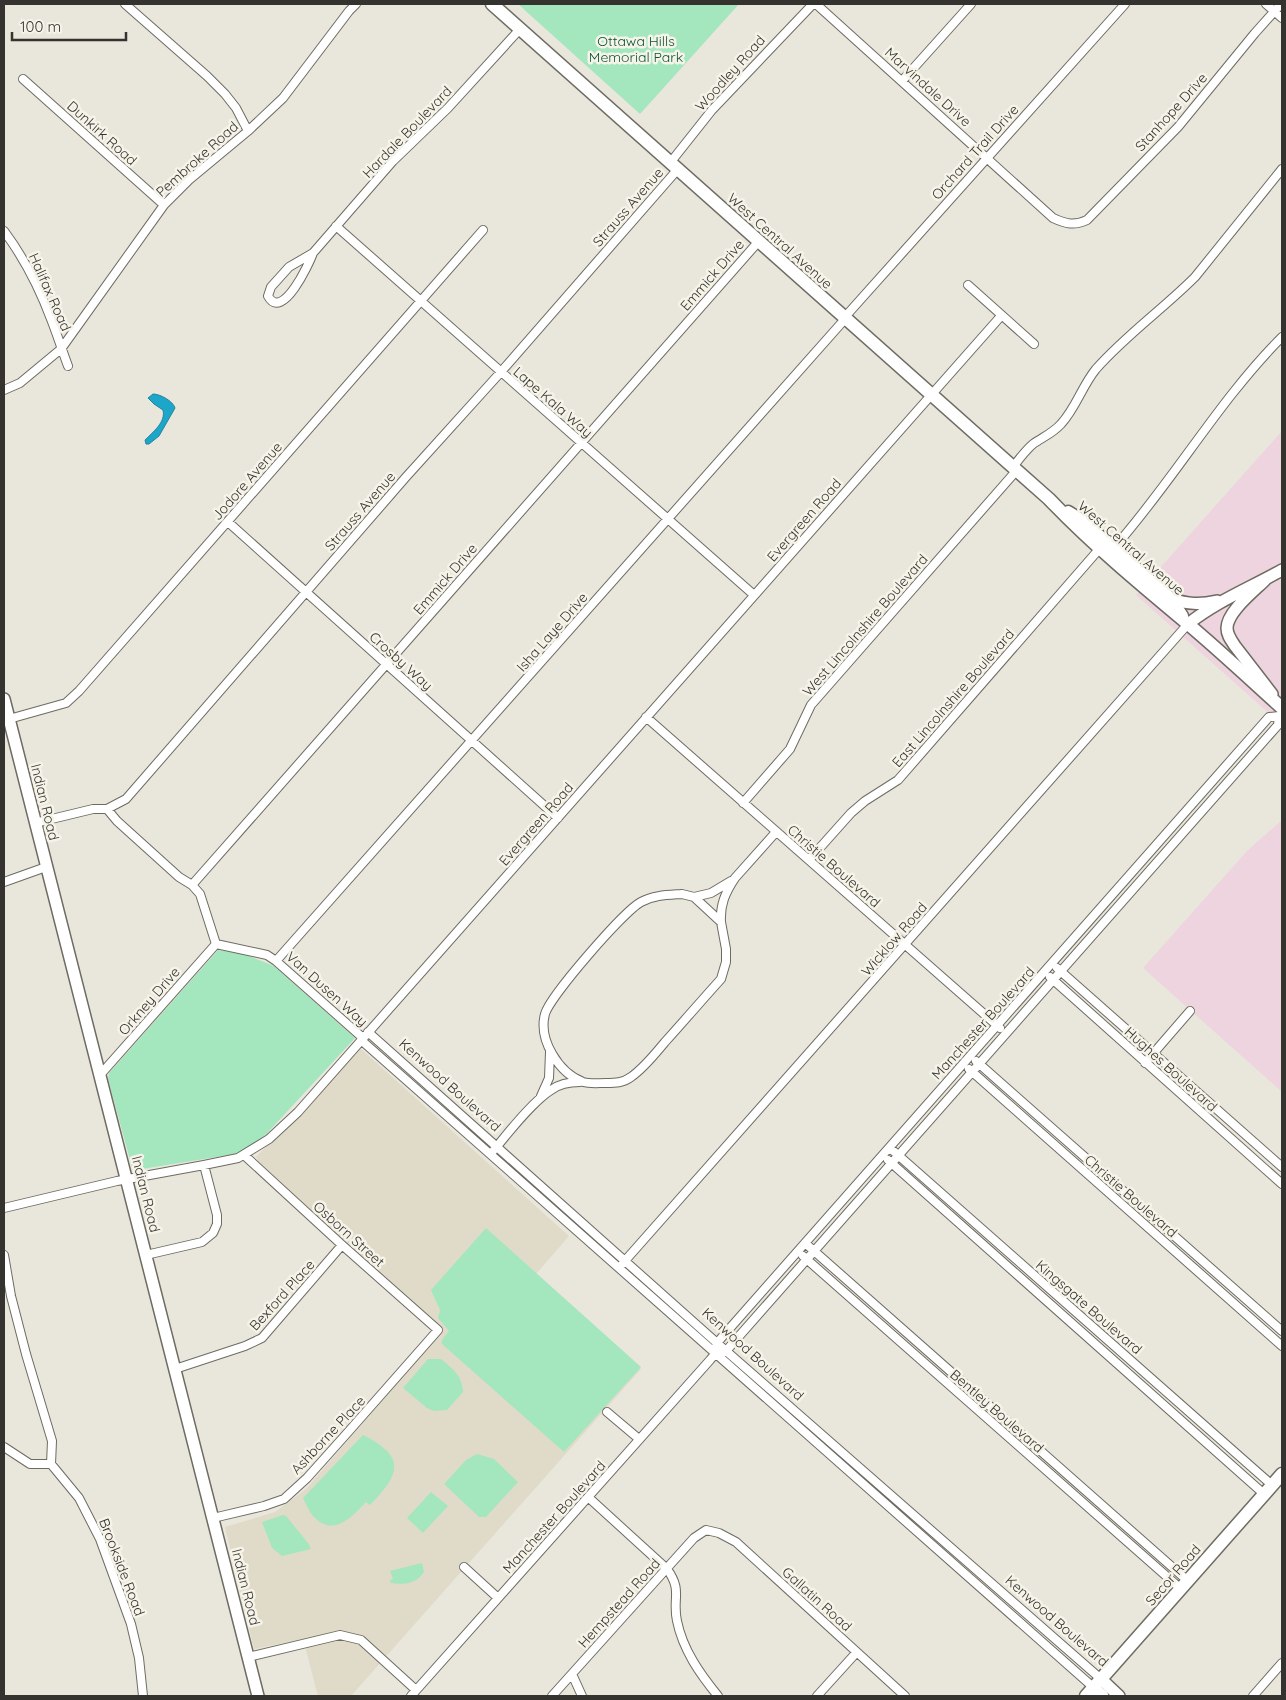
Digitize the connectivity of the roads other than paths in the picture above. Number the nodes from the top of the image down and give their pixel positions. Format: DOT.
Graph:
graph roads {
  1 [pos="125,4"];
  2 [pos="356,4"];
  3 [pos="492,4"];
  4 [pos="814,4"];
  5 [pos="971,4"];
  6 [pos="1125,4"];
  7 [pos="1266,4"];
  8 [pos="1281,4"];
  9 [pos="349,7"];
  10 [pos="1275,11"];
  11 [pos="1282,18"];
  12 [pos="520,29"];
  13 [pos="23,79"];
  14 [pos="902,81"];
  15 [pos="248,131"];
  16 [pos="988,158"];
  17 [pos="674,166"];
  18 [pos="1282,169"];
  19 [pos="164,205"];
  20 [pos="1070,224"];
  21 [pos="336,226"];
  22 [pos="483,230"];
  23 [pos="4,231"];
  24 [pos="758,241"];
  25 [pos="313,253"];
  26 [pos="968,285"];
  27 [pos="420,301"];
  28 [pos="1002,316"];
  29 [pos="845,318"];
  30 [pos="1282,337"];
  31 [pos="1034,344"];
  32 [pos="61,349"];
  33 [pos="68,366"];
  34 [pos="500,373"];
  35 [pos="4,390"];
  36 [pos="931,394"];
  37 [pos="581,442"];
  38 [pos="1015,469"];
  39 [pos="667,520"];
  40 [pos="228,522"];
  41 [pos="1107,549"];
  42 [pos="1282,570"];
  43 [pos="1265,580"];
  44 [pos="306,593"];
  45 [pos="754,595"];
  46 [pos="1171,599"];
  47 [pos="1226,599"];
  48 [pos="1188,624"];
  49 [pos="387,664"];
  50 [pos="4,699"];
  51 [pos="1281,711"];
  52 [pos="646,717"];
  53 [pos="9,719"];
  54 [pos="472,741"];
  55 [pos="743,803"];
  56 [pos="107,809"];
  57 [pos="558,818"];
  58 [pos="36,823"];
  59 [pos="776,832"];
  60 [pos="809,860"];
  61 [pos="46,867"];
  62 [pos="735,878"];
  63 [pos="4,882"];
  64 [pos="192,885"];
  65 [pos="694,897"];
  66 [pos="721,922"];
  67 [pos="216,944"];
  68 [pos="905,945"];
  69 [pos="276,961"];
  70 [pos="1052,964"];
  71 [pos="1060,971"];
  72 [pos="1045,972"];
  73 [pos="1053,980"];
  74 [pos="1190,1011"];
  75 [pos="997,1026"];
  76 [pos="1005,1033"];
  77 [pos="364,1037"];
  78 [pos="550,1051"];
  79 [pos="1153,1053"];
  80 [pos="971,1056"];
  81 [pos="979,1063"];
  82 [pos="1145,1063"];
  83 [pos="963,1064"];
  84 [pos="972,1072"];
  85 [pos="100,1075"];
  86 [pos="585,1082"];
  87 [pos="539,1100"];
  88 [pos="497,1147"];
  89 [pos="890,1148"];
  90 [pos="244,1155"];
  91 [pos="490,1155"];
  92 [pos="898,1155"];
  93 [pos="882,1156"];
  94 [pos="891,1163"];
  95 [pos="204,1165"];
  96 [pos="1282,1167"];
  97 [pos="126,1179"];
  98 [pos="1282,1184"];
  99 [pos="4,1208"];
  100 [pos="805,1243"];
  101 [pos="342,1245"];
  102 [pos="814,1250"];
  103 [pos="798,1252"];
  104 [pos="4,1255"];
  105 [pos="146,1256"];
  106 [pos="806,1259"];
  107 [pos="625,1261"];
  108 [pos="618,1269"];
  109 [pos="438,1330"];
  110 [pos="1282,1331"];
  111 [pos="717,1343"];
  112 [pos="1282,1346"];
  113 [pos="726,1351"];
  114 [pos="715,1354"];
  115 [pos="176,1369"];
  116 [pos="607,1412"];
  117 [pos="639,1440"];
  118 [pos="4,1447"];
  119 [pos="51,1464"];
  120 [pos="1282,1474"];
  121 [pos="1268,1490"];
  122 [pos="588,1497"];
  123 [pos="213,1518"];
  124 [pos="706,1530"];
  125 [pos="464,1567"];
  126 [pos="667,1569"];
  127 [pos="1184,1585"];
  128 [pos="498,1598"];
  129 [pos="856,1652"];
  130 [pos="248,1658"];
  131 [pos="1282,1663"];
  132 [pos="572,1674"];
  133 [pos="1093,1688"];
  134 [pos="414,1693"];
  135 [pos="143,1696"];
  136 [pos="258,1696"];
  137 [pos="552,1696"];
  138 [pos="582,1696"];
  139 [pos="718,1696"];
  140 [pos="817,1696"];
  141 [pos="906,1696"];
  142 [pos="1103,1696"];
  143 [pos="1119,1696"];
  144 [pos="1253,1696"];
  1 -- 15 [label="street"];
  2 -- 9 [label="street, Pembroke Road"];
  3 -- 12 [label="main road, West Central Avenue"];
  4 -- 14 [label="street, Marvindale Drive"];
  4 -- 17 [label="street, Woodley Road"];
  5 -- 14 [label="street"];
  6 -- 16 [label="street, Orchard Trail Drive"];
  7 -- 10 [label="street"];
  8 -- 10 [label="street, Stanhope Drive"];
  9 -- 15 [label="street, Pembroke Road"];
  10 -- 11 [label="street"];
  10 -- 20 [label="street, Stanhope Drive"];
  12 -- 17 [label="main road, West Central Avenue"];
  12 -- 21 [label="street, Hardale Boulevard"];
  13 -- 19 [label="street, Dunkirk Road"];
  14 -- 16 [label="street, Marvindale Drive"];
  15 -- 19 [label="street, Pembroke Road"];
  16 -- 20 [label="street, Marvindale Drive"];
  16 -- 29 [label="street, Orchard Trail Drive"];
  17 -- 24 [label="main road, West Central Avenue"];
  17 -- 34 [label="street, Strauss Avenue"];
  18 -- 38 [label="street, West Lincolnshire Boulevard"];
  19 -- 32 [label="street, Pembroke Road"];
  21 -- 25 [label="street, Hardale Boulevard"];
  21 -- 27 [label="street, Lape Kala Way"];
  22 -- 27 [label="street, Jodore Avenue"];
  23 -- 32 [label="street, Halifax Road"];
  24 -- 29 [label="main road, West Central Avenue"];
  24 -- 37 [label="street, Emmick Drive"];
  25 -- 25 [label="street, Hardale Boulevard"];
  26 -- 28 [label="street"];
  27 -- 34 [label="street, Lape Kala Way"];
  27 -- 40 [label="street, Jodore Avenue"];
  28 -- 31 [label="street"];
  28 -- 36 [label="street, Evergreen Road"];
  29 -- 36 [label="main road, West Central Avenue"];
  29 -- 39 [label="street, Isha Laye Drive"];
  30 -- 41 [label="street, East Lincolnshire Boulevard"];
  32 -- 33 [label="street, Halifax Road"];
  32 -- 35 [label="street, Pembroke Road"];
  34 -- 37 [label="street, Lape Kala Way"];
  34 -- 44 [label="street, Strauss Avenue"];
  36 -- 38 [label="main road, West Central Avenue"];
  36 -- 45 [label="street, Evergreen Road"];
  37 -- 39 [label="street, Lape Kala Way"];
  37 -- 49 [label="street, Emmick Drive"];
  38 -- 41 [label="main road, West Central Avenue"];
  38 -- 55 [label="street, West Lincolnshire Boulevard"];
  39 -- 45 [label="street, Lape Kala Way"];
  39 -- 54 [label="street, Isha Laye Drive"];
  40 -- 44 [label="street, Crosby Way"];
  40 -- 53 [label="street, Jodore Avenue"];
  41 -- 46 [label="main road, West Central Avenue"];
  41 -- 48 [label="main road, West Central Avenue"];
  41 -- 60 [label="street, East Lincolnshire Boulevard"];
  42 -- 43 [label="street"];
  43 -- 47 [label="street"];
  43 -- 51 [label="street"];
  44 -- 49 [label="street, Crosby Way"];
  44 -- 56 [label="street, Strauss Avenue"];
  45 -- 52 [label="street, Evergreen Road"];
  46 -- 47 [label="street"];
  46 -- 48 [label="main road, West Central Avenue"];
  47 -- 48 [label="street"];
  48 -- 51 [label="main road, West Central Avenue"];
  48 -- 68 [label="street, Wicklow Road"];
  49 -- 54 [label="street, Crosby Way"];
  49 -- 64 [label="street, Emmick Drive"];
  50 -- 53 [label="street, Indian Road"];
  51 -- 70 [label="street, Manchester Boulevard"];
  51 -- 71 [label="street, Manchester Boulevard"];
  52 -- 55 [label="street, Christie Boulevard"];
  52 -- 57 [label="street, Evergreen Road"];
  53 -- 58 [label="street, Indian Road"];
  54 -- 57 [label="street, Crosby Way"];
  54 -- 69 [label="street, Isha Laye Drive"];
  55 -- 59 [label="street, Christie Boulevard"];
  56 -- 58 [label="street, Strauss Avenue"];
  56 -- 64 [label="street"];
  57 -- 77 [label="street, Evergreen Road"];
  58 -- 61 [label="street, Indian Road"];
  59 -- 60 [label="street, Christie Boulevard"];
  59 -- 62 [label="street"];
  60 -- 68 [label="street, Christie Boulevard"];
  61 -- 63 [label="street"];
  61 -- 85 [label="street, Indian Road"];
  62 -- 65 [label="street"];
  62 -- 66 [label="street"];
  64 -- 67 [label="street"];
  65 -- 66 [label="street"];
  65 -- 78 [label="street"];
  66 -- 86 [label="street"];
  67 -- 69 [label="street, Van Dusen Way"];
  67 -- 85 [label="street, Orkney Drive"];
  68 -- 75 [label="street, Christie Boulevard"];
  68 -- 107 [label="street, Wicklow Road"];
  69 -- 77 [label="street, Van Dusen Way"];
  70 -- 71 [label="street, Hughes Boulevard"];
  70 -- 72 [label="street, Manchester Boulevard"];
  71 -- 73 [label="street, Manchester Boulevard"];
  71 -- 79 [label="street, Hughes Boulevard"];
  72 -- 73 [label="street, Hughes Boulevard"];
  72 -- 75 [label="street, Manchester Boulevard"];
  73 -- 76 [label="street, Manchester Boulevard"];
  73 -- 82 [label="street, Hughes Boulevard"];
  74 -- 79 [label="street"];
  75 -- 76 [label="street, Christie Boulevard"];
  75 -- 80 [label="street, Manchester Boulevard"];
  76 -- 81 [label="street, Manchester Boulevard"];
  77 -- 88 [label="street, Kenwood Boulevard"];
  77 -- 90 [label="street, Evergreen Road"];
  77 -- 91 [label="street, Kenwood Boulevard"];
  78 -- 86 [label="street"];
  78 -- 87 [label="street"];
  79 -- 82 [label="street"];
  79 -- 96 [label="street, Hughes Boulevard"];
  80 -- 81 [label="street, Christie Boulevard"];
  80 -- 83 [label="street, Manchester Boulevard"];
  81 -- 84 [label="street, Manchester Boulevard"];
  81 -- 110 [label="street, Christie Boulevard"];
  82 -- 98 [label="street, Hughes Boulevard"];
  83 -- 84 [label="street, Christie Boulevard"];
  83 -- 89 [label="street, Manchester Boulevard"];
  84 -- 92 [label="street, Manchester Boulevard"];
  84 -- 112 [label="street, Christie Boulevard"];
  85 -- 97 [label="street, Indian Road"];
  86 -- 87 [label="street"];
  87 -- 88 [label="street"];
  88 -- 91 [label="street"];
  88 -- 107 [label="street, Kenwood Boulevard"];
  89 -- 92 [label="street, Kingsgate Boulevard"];
  89 -- 93 [label="street, Manchester Boulevard"];
  90 -- 95 [label="street, Evergreen Road"];
  90 -- 101 [label="street, Osborn Street"];
  91 -- 108 [label="street, Kenwood Boulevard"];
  92 -- 94 [label="street, Manchester Boulevard"];
  92 -- 121 [label="street, Kingsgate Boulevard"];
  93 -- 94 [label="street, Kingsgate Boulevard"];
  93 -- 100 [label="street, Manchester Boulevard"];
  94 -- 102 [label="street, Manchester Boulevard"];
  94 -- 121 [label="street, Kingsgate Boulevard"];
  95 -- 97 [label="street, Evergreen Road"];
  95 -- 105 [label="street"];
  97 -- 99 [label="street, Evergreen Road"];
  97 -- 105 [label="street, Indian Road"];
  100 -- 102 [label="street, Bentley Boulevard"];
  100 -- 103 [label="street, Manchester Boulevard"];
  101 -- 109 [label="street, Osborn Street"];
  101 -- 115 [label="street, Bexford Place"];
  102 -- 106 [label="street, Manchester Boulevard"];
  102 -- 127 [label="street, Bentley Boulevard"];
  103 -- 106 [label="street, Bentley Boulevard"];
  103 -- 111 [label="street, Manchester Boulevard"];
  104 -- 119 [label="street"];
  105 -- 115 [label="street, Indian Road"];
  106 -- 113 [label="street, Manchester Boulevard"];
  106 -- 127 [label="street, Bentley Boulevard"];
  107 -- 108 [label="street, Wicklow Road"];
  107 -- 111 [label="street, Kenwood Boulevard"];
  108 -- 114 [label="street, Kenwood Boulevard"];
  109 -- 123 [label="street, Ashborne Place"];
  111 -- 113 [label="street, Kenwood Boulevard"];
  111 -- 114 [label="street"];
  113 -- 114 [label="street"];
  113 -- 133 [label="street, Kenwood Boulevard"];
  114 -- 117 [label="street, Manchester Boulevard"];
  114 -- 133 [label="street, Kenwood Boulevard"];
  115 -- 123 [label="street, Indian Road"];
  116 -- 117 [label="street"];
  117 -- 122 [label="street, Manchester Boulevard"];
  118 -- 119 [label="street"];
  119 -- 135 [label="street, Brookside Road"];
  120 -- 121 [label="main road, Secor Road"];
  121 -- 127 [label="main road, Secor Road"];
  122 -- 126 [label="street"];
  122 -- 128 [label="street, Manchester Boulevard"];
  123 -- 130 [label="street, Indian Road"];
  124 -- 126 [label="street, Hempstead Road"];
  124 -- 129 [label="street, Gallatin Road"];
  125 -- 128 [label="street"];
  126 -- 132 [label="street, Hempstead Road"];
  126 -- 139 [label="street"];
  127 -- 133 [label="main road, Secor Road"];
  128 -- 134 [label="street, Manchester Boulevard"];
  129 -- 140 [label="street"];
  129 -- 141 [label="street, Gallatin Road"];
  130 -- 134 [label="street"];
  130 -- 136 [label="street, Indian Road"];
  131 -- 144 [label="street"];
  132 -- 137 [label="street, Hempstead Road"];
  132 -- 138 [label="street"];
  133 -- 142 [label="street, Kenwood Boulevard"];
  133 -- 143 [label="street, Kenwood Boulevard"];
}
